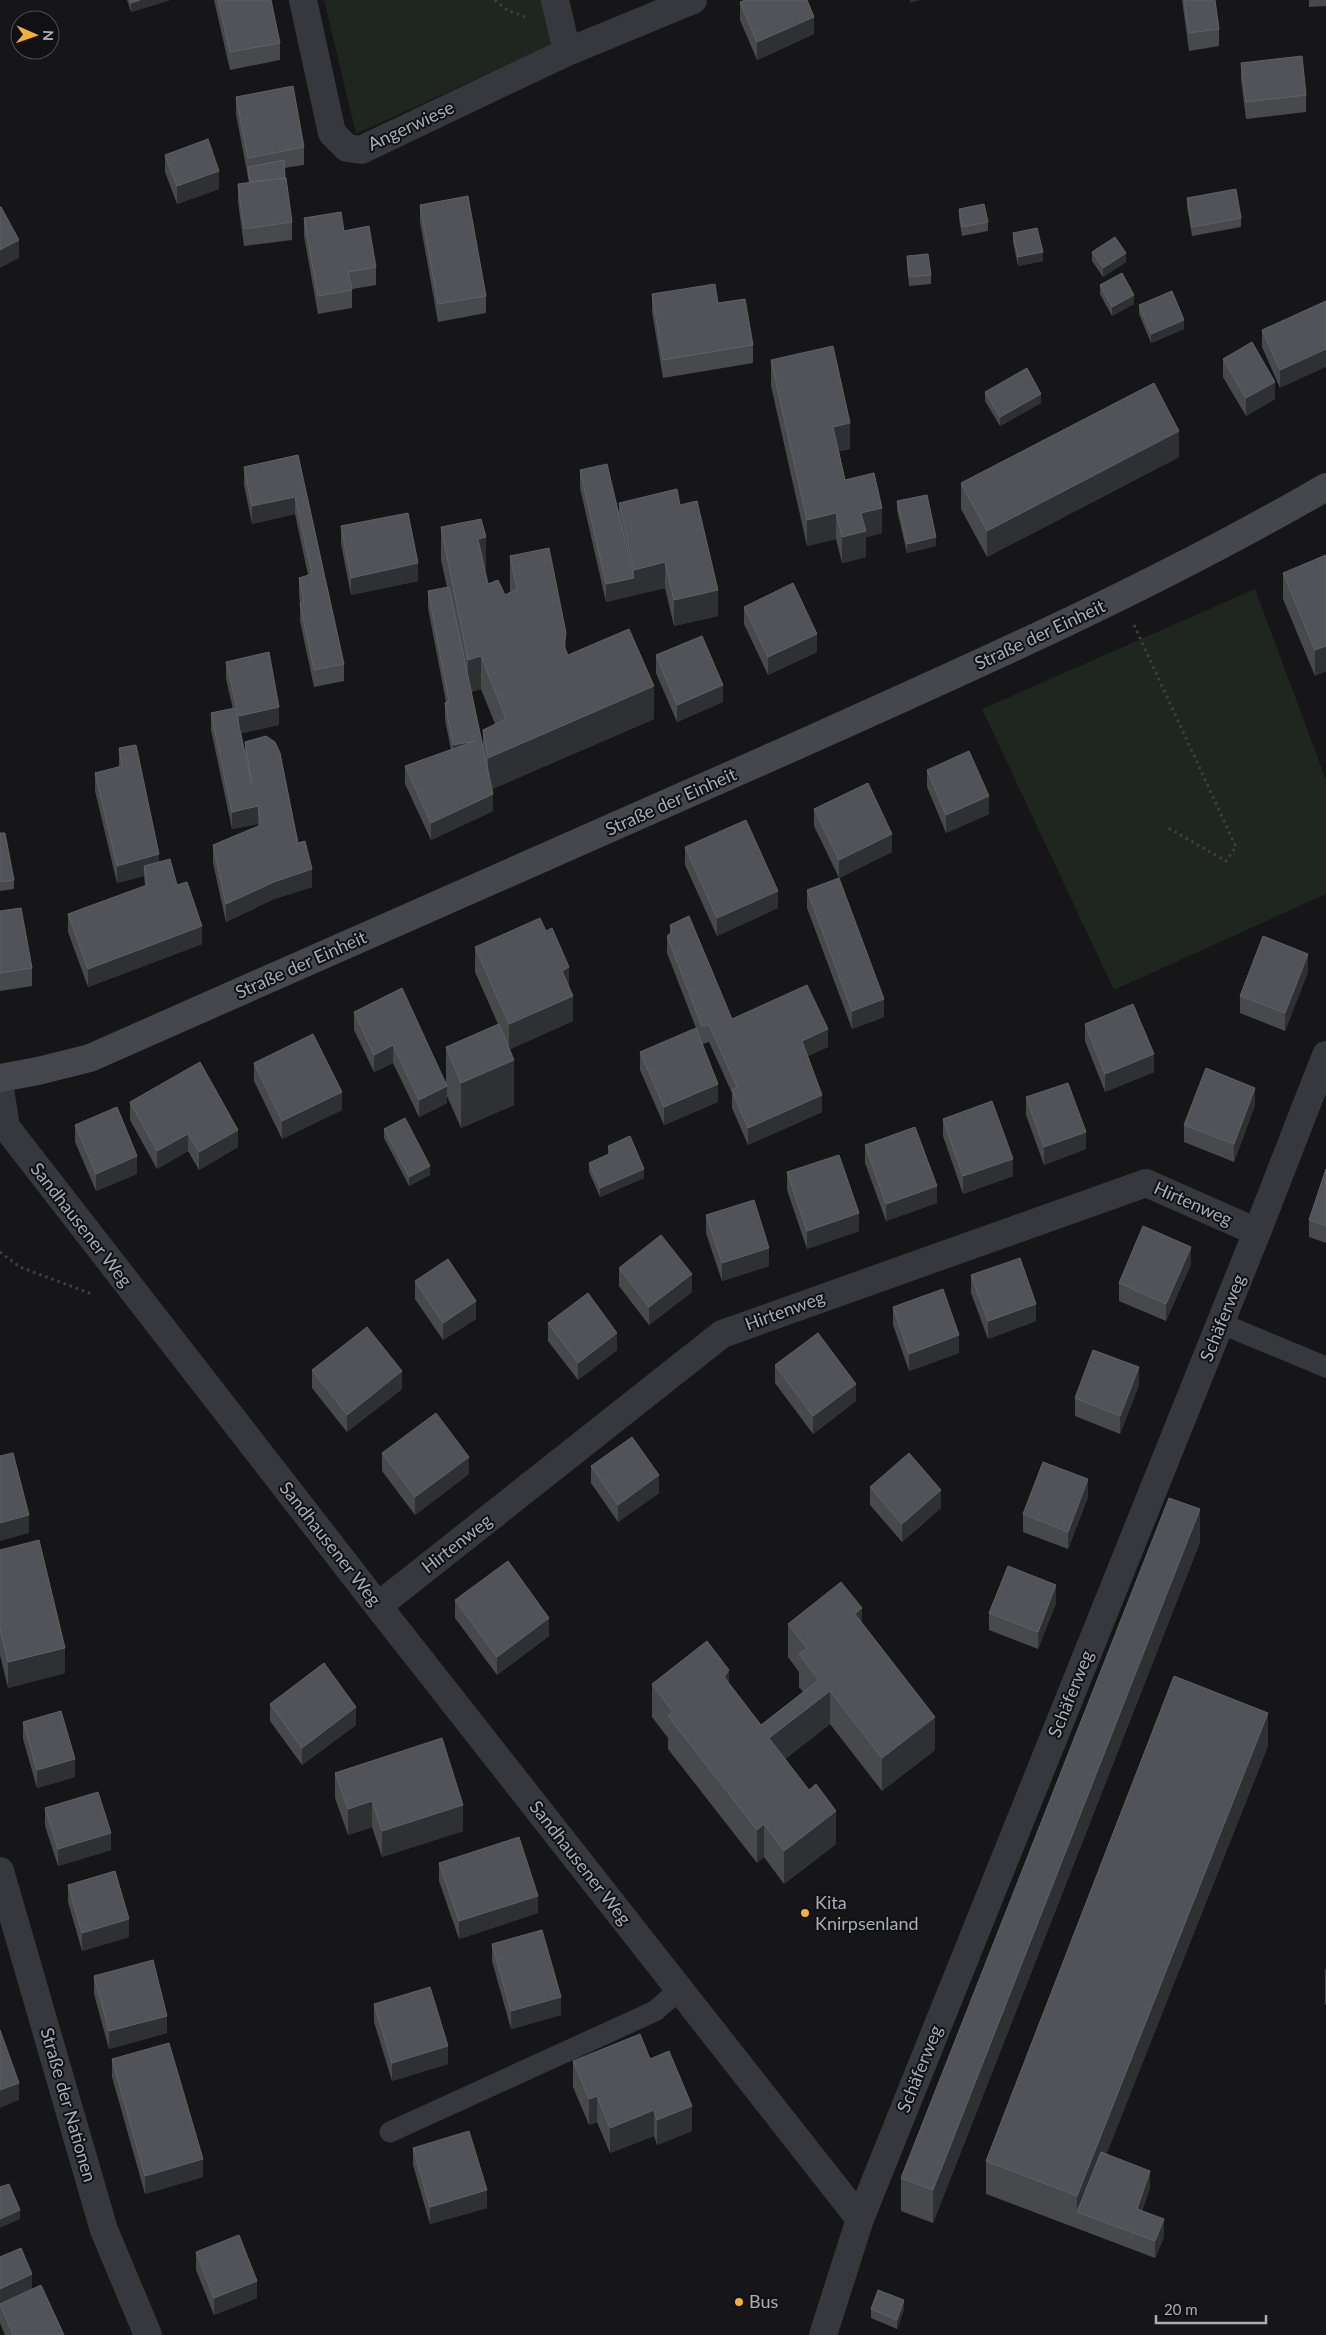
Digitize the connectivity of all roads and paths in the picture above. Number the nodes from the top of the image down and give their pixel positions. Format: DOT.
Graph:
graph roads {
  1 [pos="303,0"];
  2 [pos="555,0"];
  3 [pos="693,0"];
  4 [pos="567,52"];
  5 [pos="1326,487"];
  6 [pos="1122,597"];
  7 [pos="1165,826"];
  8 [pos="1326,1055"];
  9 [pos="0,1078"];
  10 [pos="0,1089"];
  11 [pos="1258,1232"];
  12 [pos="0,1252"];
  13 [pos="126,1283"];
  14 [pos="1220,1323"];
  15 [pos="1326,1367"];
  16 [pos="378,1606"];
  17 [pos="0,1871"];
  18 [pos="679,1990"];
  19 [pos="390,2132"];
  20 [pos="860,2219"];
  21 [pos="148,2335"];
  22 [pos="824,2335"];
  1 -- 4 [label="street, Angerwiese"];
  2 -- 4 [label="street"];
  3 -- 4 [label="street, Angerwiese"];
  5 -- 6 [label="street, Straße der Einheit"];
  6 -- 7 [label="path"];
  6 -- 9 [label="street, Straße der Einheit"];
  8 -- 11 [label="street, Schäferweg"];
  10 -- 13 [label="street, Sandhausener Weg"];
  11 -- 14 [label="street, Schäferweg"];
  11 -- 16 [label="street, Hirtenweg"];
  12 -- 13 [label="path"];
  13 -- 16 [label="street, Sandhausener Weg"];
  14 -- 15 [label="lane"];
  14 -- 20 [label="street, Schäferweg"];
  16 -- 18 [label="street, Sandhausener Weg"];
  17 -- 21 [label="street, Straße der Nationen"];
  18 -- 19 [label="lane"];
  18 -- 20 [label="street, Sandhausener Weg"];
  20 -- 22 [label="street, Schäferweg"];
}
